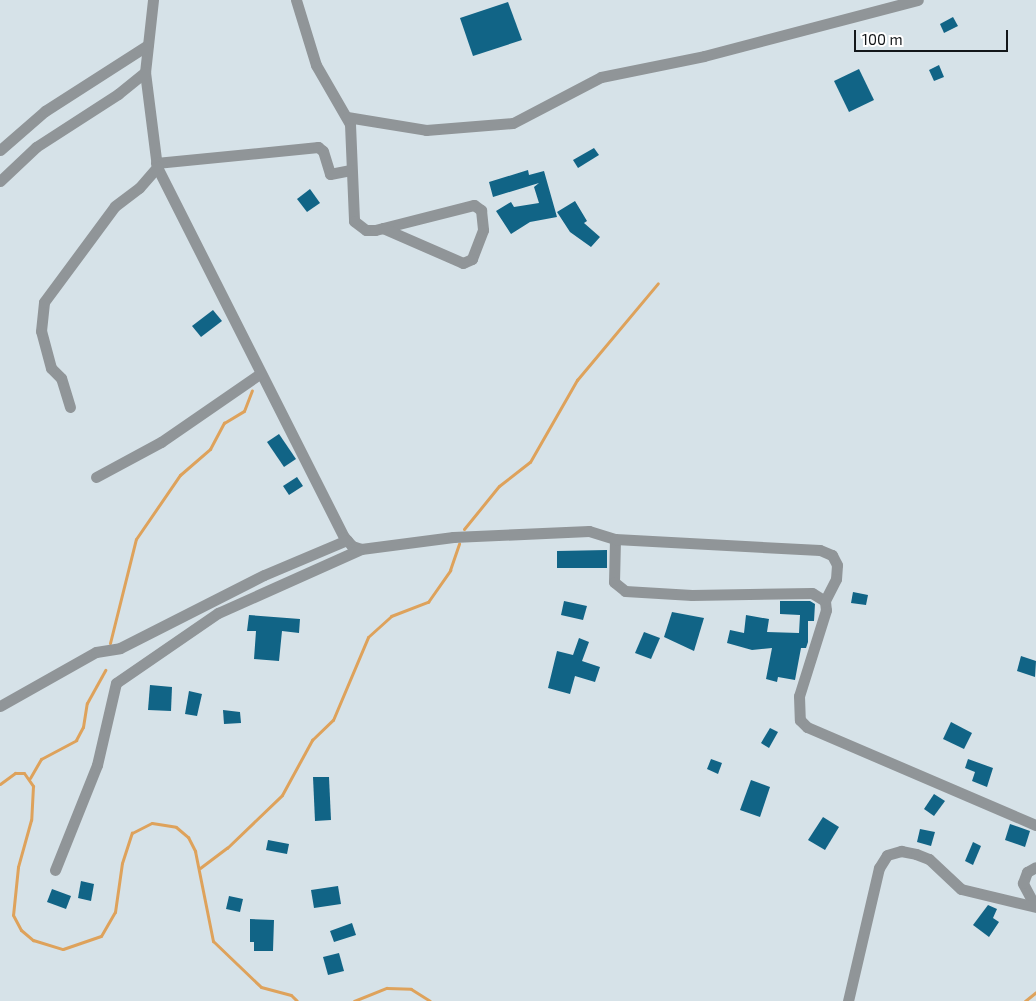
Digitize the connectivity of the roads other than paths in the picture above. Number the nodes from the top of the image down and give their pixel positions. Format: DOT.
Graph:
graph roads {
  1 [pos="154,0"];
  2 [pos="296,0"];
  3 [pos="918,0"];
  4 [pos="148,45"];
  5 [pos="145,72"];
  6 [pos="347,117"];
  7 [pos="0,150"];
  8 [pos="156,165"];
  9 [pos="351,170"];
  10 [pos="0,181"];
  11 [pos="384,228"];
  12 [pos="261,373"];
  13 [pos="70,407"];
  14 [pos="96,477"];
  15 [pos="615,539"];
  16 [pos="347,540"];
  17 [pos="361,549"];
  18 [pos="825,602"];
  19 [pos="0,706"];
  20 [pos="1036,825"];
  21 [pos="1036,867"];
  22 [pos="55,870"];
  23 [pos="1035,907"];
  24 [pos="848,1001"];
  1 -- 4 [label="street"];
  2 -- 6 [label="street"];
  3 -- 6 [label="street"];
  4 -- 5 [label="street"];
  4 -- 7 [label="street"];
  5 -- 8 [label="street"];
  5 -- 10 [label="street"];
  6 -- 9 [label="street"];
  8 -- 9 [label="street"];
  8 -- 12 [label="street"];
  8 -- 13 [label="street"];
  9 -- 11 [label="street"];
  11 -- 11 [label="street"];
  12 -- 14 [label="street"];
  12 -- 16 [label="street"];
  15 -- 17 [label="street"];
  15 -- 18 [label="street"];
  15 -- 18 [label="street"];
  16 -- 17 [label="street"];
  16 -- 19 [label="street"];
  17 -- 22 [label="street"];
  18 -- 20 [label="street"];
  21 -- 23 [label="street"];
  23 -- 24 [label="street"];
}
